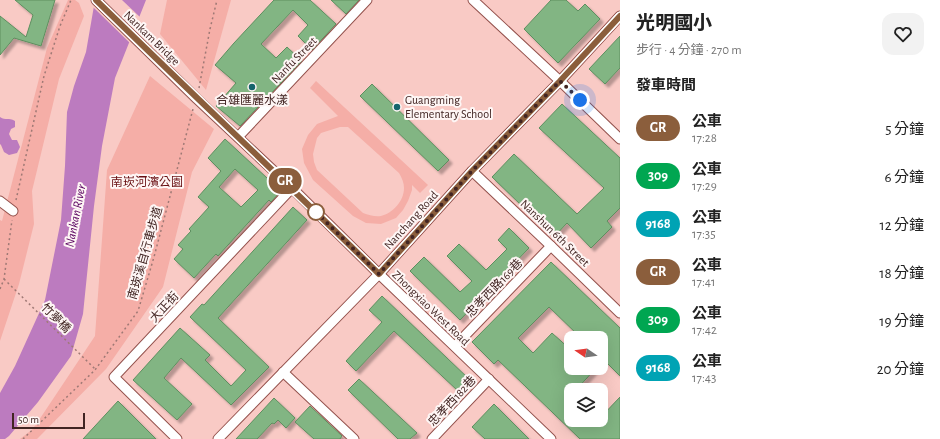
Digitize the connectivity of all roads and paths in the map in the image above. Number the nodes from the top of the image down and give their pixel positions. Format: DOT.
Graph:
graph roads {
  1 [pos="72,0"];
  2 [pos="96,0"];
  3 [pos="217,0"];
  4 [pos="368,0"];
  5 [pos="473,0"];
  6 [pos="620,16"];
  7 [pos="560,81"];
  8 [pos="195,94"];
  9 [pos="193,109"];
  10 [pos="238,137"];
  11 [pos="620,139"];
  12 [pos="472,171"];
  13 [pos="292,188"];
  14 [pos="0,201"];
  15 [pos="13,211"];
  16 [pos="551,246"];
  17 [pos="379,274"];
  18 [pos="4,279"];
  19 [pos="0,288"];
  20 [pos="620,313"];
  21 [pos="455,346"];
  22 [pos="95,370"];
  23 [pos="283,372"];
  24 [pos="489,379"];
  25 [pos="23,439"];
  26 [pos="177,439"];
  27 [pos="218,439"];
  28 [pos="354,439"];
  29 [pos="432,439"];
  30 [pos="551,439"];
  1 -- 15 [label="path"];
  2 -- 8 [label="street, Nankam Bridge"];
  3 -- 8 [label="path"];
  4 -- 10 [label="street, Nanfu Street"];
  5 -- 7 [label="street"];
  6 -- 7 [label="street, Nanchang Road"];
  7 -- 11 [label="street"];
  7 -- 12 [label="street, Nanchang Road"];
  8 -- 10 [label="street, Zhongxiao West Road"];
  9 -- 22 [label="path, 南崁溪自行車步道"];
  10 -- 13 [label="street, Zhongxiao West Road"];
  12 -- 16 [label="street, Nanshun 6th Street"];
  12 -- 17 [label="street, Nanchang Road"];
  13 -- 17 [label="street, Zhongxiao West Road"];
  13 -- 26 [label="street, 大正街"];
  14 -- 15 [label="street"];
  15 -- 18 [label="path"];
  16 -- 20 [label="street, Nanshun 6th Street"];
  16 -- 21 [label="street, 忠孝西路169巷"];
  17 -- 21 [label="street, Zhongxiao West Road"];
  17 -- 23 [label="street, Nanchang Road"];
  18 -- 19 [label="path"];
  18 -- 22 [label="path, 竹夢橋"];
  21 -- 24 [label="street, Zhongxiao West Road"];
  22 -- 25 [label="path, 南崁溪自行車步道"];
  23 -- 27 [label="street, Nanchang Road"];
  23 -- 28 [label="street"];
  24 -- 29 [label="street, 忠孝西182巷"];
  24 -- 30 [label="street, Zhongxiao West Road"];
}
